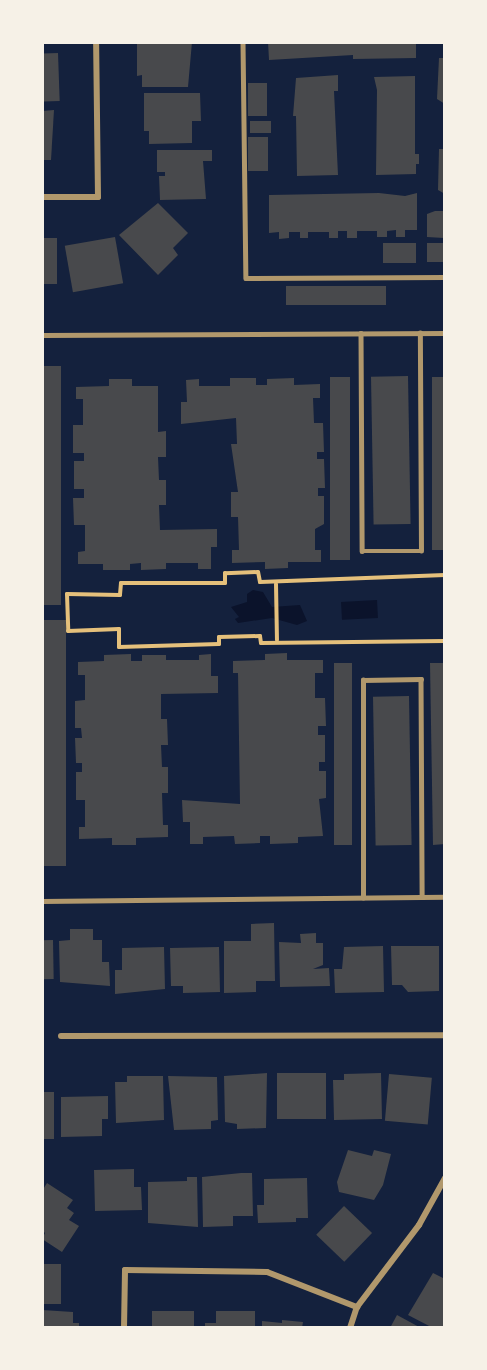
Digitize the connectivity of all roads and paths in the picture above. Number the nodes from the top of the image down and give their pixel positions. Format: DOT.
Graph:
graph roads {
  1 [pos="96,42"];
  2 [pos="243,42"];
  3 [pos="42,197"];
  4 [pos="445,277"];
  5 [pos="361,333"];
  6 [pos="420,333"];
  7 [pos="445,333"];
  8 [pos="42,335"];
  9 [pos="445,575"];
  10 [pos="276,584"];
  11 [pos="277,640"];
  12 [pos="445,641"];
  13 [pos="422,897"];
  14 [pos="445,897"];
  15 [pos="363,898"];
  16 [pos="42,901"];
  17 [pos="445,1035"];
  18 [pos="61,1036"];
  19 [pos="445,1178"];
  20 [pos="357,1307"];
  21 [pos="124,1328"];
  22 [pos="350,1328"];
  1 -- 3 [label="street"];
  2 -- 4 [label="lane"];
  5 -- 6 [label="lane"];
  5 -- 6 [label="lane"];
  5 -- 8 [label="lane"];
  6 -- 7 [label="lane"];
  9 -- 12 [label="path"];
  10 -- 11 [label="path"];
  13 -- 14 [label="lane"];
  13 -- 15 [label="lane"];
  13 -- 15 [label="lane"];
  15 -- 16 [label="lane"];
  17 -- 18 [label="street"];
  19 -- 20 [label="street"];
  20 -- 21 [label="street"];
  20 -- 22 [label="street"];
}
